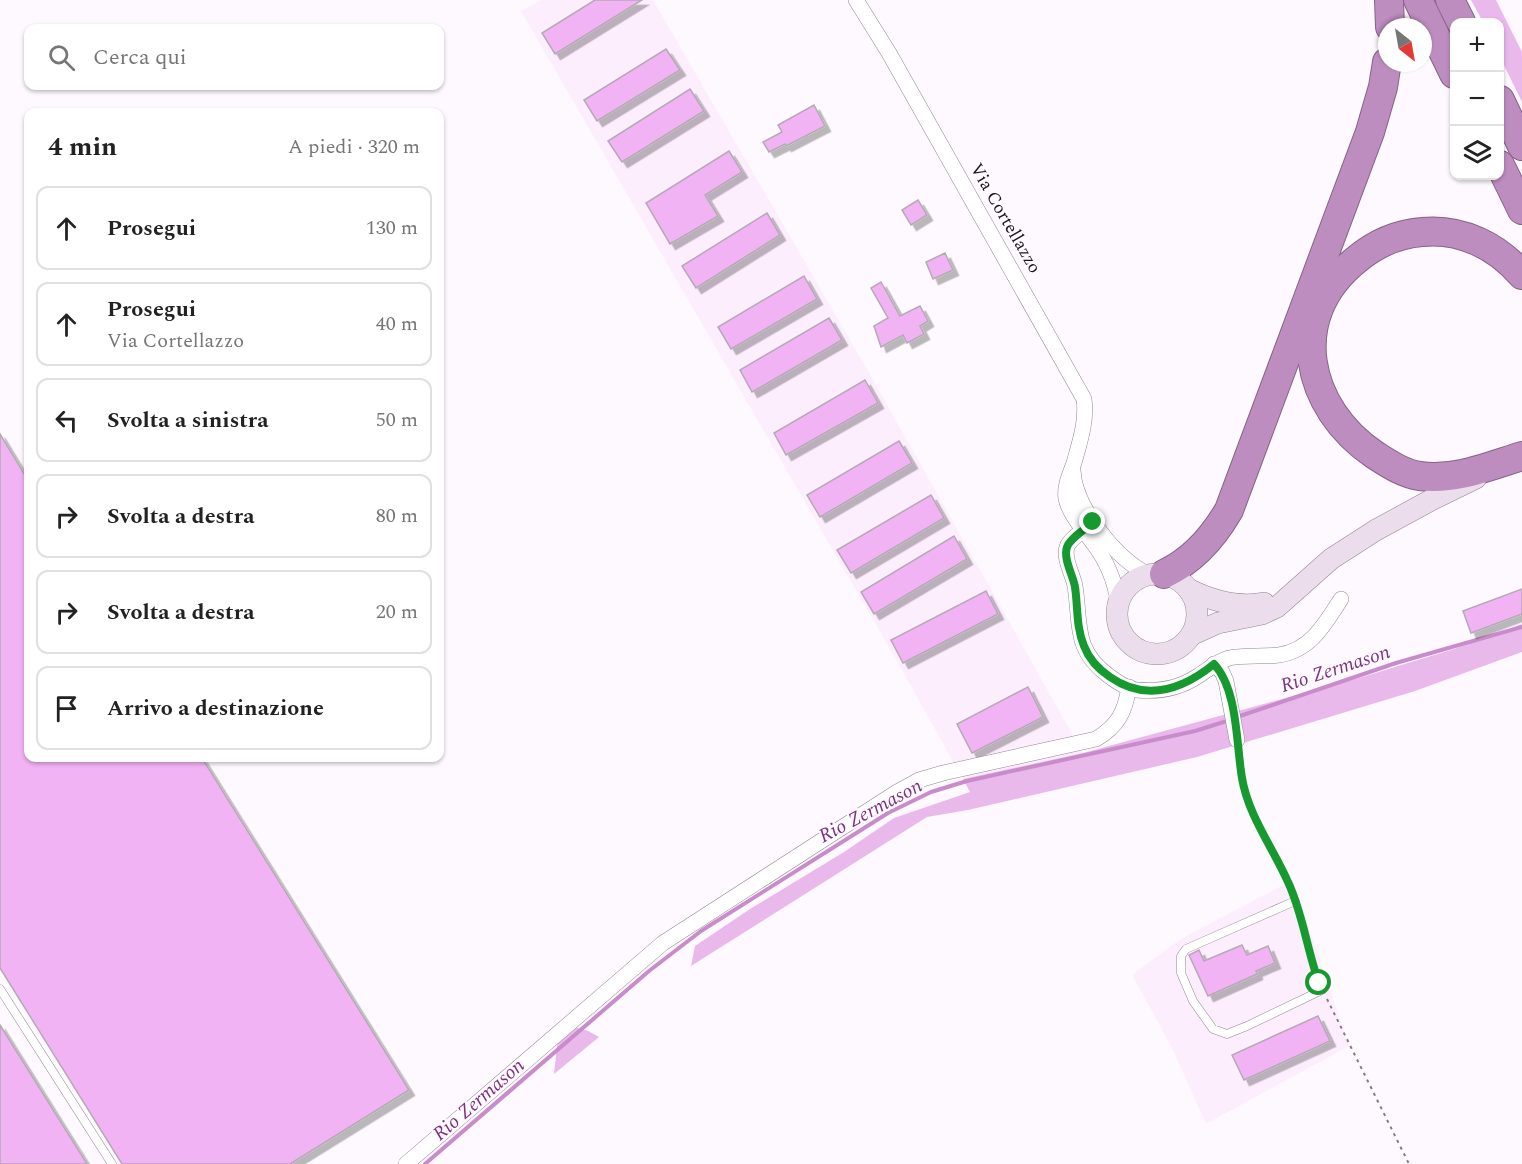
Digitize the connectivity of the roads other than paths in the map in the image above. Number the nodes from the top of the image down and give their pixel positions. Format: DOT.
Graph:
graph roads {
  1 [pos="856,0"];
  2 [pos="1389,0"];
  3 [pos="1418,0"];
  4 [pos="1450,0"];
  5 [pos="1390,18"];
  6 [pos="1459,18"];
  7 [pos="1385,72"];
  8 [pos="1454,72"];
  9 [pos="1504,106"];
  10 [pos="1504,108"];
  11 [pos="1522,131"];
  12 [pos="1522,146"];
  13 [pos="1504,173"];
  14 [pos="1522,210"];
  15 [pos="1522,275"];
  16 [pos="1522,456"];
  17 [pos="1088,526"];
  18 [pos="1156,574"];
  19 [pos="1190,590"];
  20 [pos="1290,594"];
  21 [pos="1341,599"];
  22 [pos="1118,602"];
  23 [pos="1191,635"];
  24 [pos="1214,664"];
  25 [pos="1129,687"];
  26 [pos="1237,740"];
  27 [pos="1295,901"];
  28 [pos="0,989"];
  29 [pos="1322,990"];
  30 [pos="112,1164"];
  31 [pos="406,1164"];
  1 -- 17 [label="street, Via Cortellazzo"];
  2 -- 5 [label="highway"];
  3 -- 8 [label="highway"];
  4 -- 6 [label="highway"];
  7 -- 18 [label="highway"];
  9 -- 11 [label="highway"];
  10 -- 12 [label="highway"];
  13 -- 14 [label="highway"];
  15 -- 16 [label="highway"];
  16 -- 20 [label="main road"];
  17 -- 18 [label="street, Via Cortellazzo"];
  17 -- 22 [label="street, Via Cortellazzo"];
  17 -- 25 [label="street"];
  18 -- 19 [label="main road"];
  18 -- 22 [label="main road"];
  19 -- 20 [label="main road"];
  19 -- 23 [label="main road"];
  20 -- 23 [label="main road"];
  21 -- 24 [label="street"];
  22 -- 23 [label="main road"];
  24 -- 25 [label="street"];
  24 -- 26 [label="street"];
  25 -- 31 [label="street"];
  27 -- 29 [label="lane"];
  28 -- 30 [label="lane"];
}
